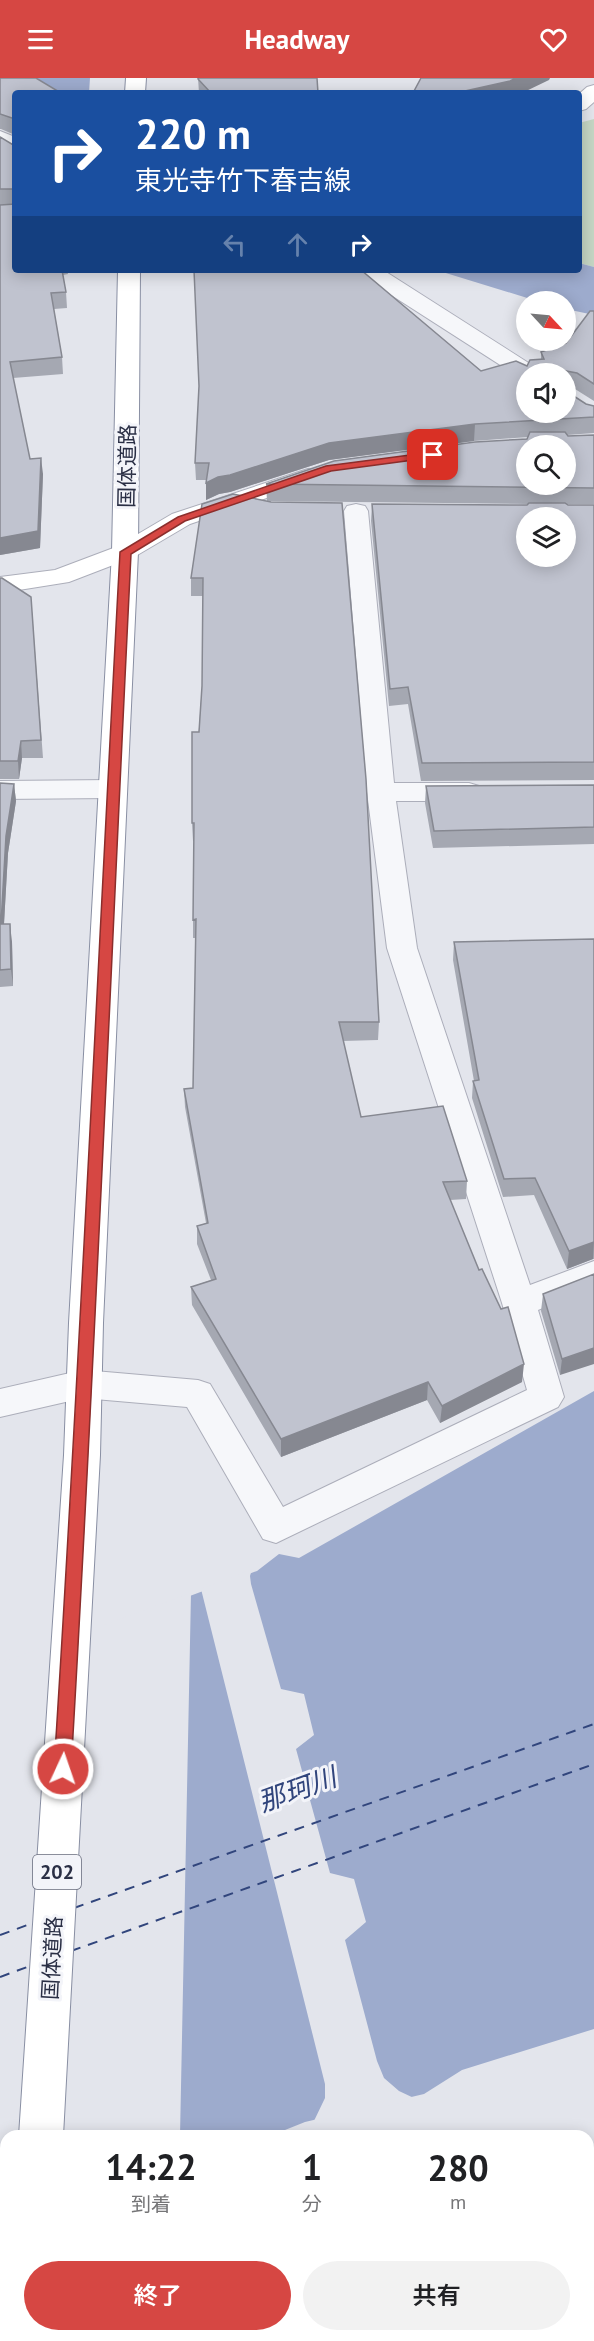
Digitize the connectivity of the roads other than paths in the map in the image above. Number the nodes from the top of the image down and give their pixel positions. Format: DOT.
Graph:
graph roads {
  1 [pos="594,92"];
  2 [pos="582,102"];
  3 [pos="129,273"];
  4 [pos="373,273"];
  5 [pos="516,365"];
  6 [pos="329,469"];
  7 [pos="228,501"];
  8 [pos="281,511"];
  9 [pos="357,512"];
  10 [pos="125,552"];
  11 [pos="0,585"];
  12 [pos="112,789"];
  13 [pos="0,790"];
  14 [pos="499,791"];
  15 [pos="381,792"];
  16 [pos="594,1274"];
  17 [pos="519,1303"];
  18 [pos="83,1384"];
  19 [pos="0,1403"];
  20 [pos="41,2130"];
  1 -- 2 [label="main road"];
  3 -- 10 [label="main road, 国体道路 / 202"];
  4 -- 5 [label="street"];
  6 -- 7 [label="main road"];
  7 -- 8 [label="street"];
  7 -- 10 [label="main road"];
  9 -- 15 [label="street"];
  10 -- 11 [label="main road"];
  10 -- 12 [label="main road, 国体道路 / 202"];
  12 -- 13 [label="street"];
  12 -- 18 [label="main road, 国体道路 / 202"];
  14 -- 15 [label="street"];
  15 -- 17 [label="street"];
  16 -- 17 [label="street"];
  17 -- 18 [label="street"];
  18 -- 19 [label="street"];
  18 -- 20 [label="main road, 国体道路 / 202"];
}
